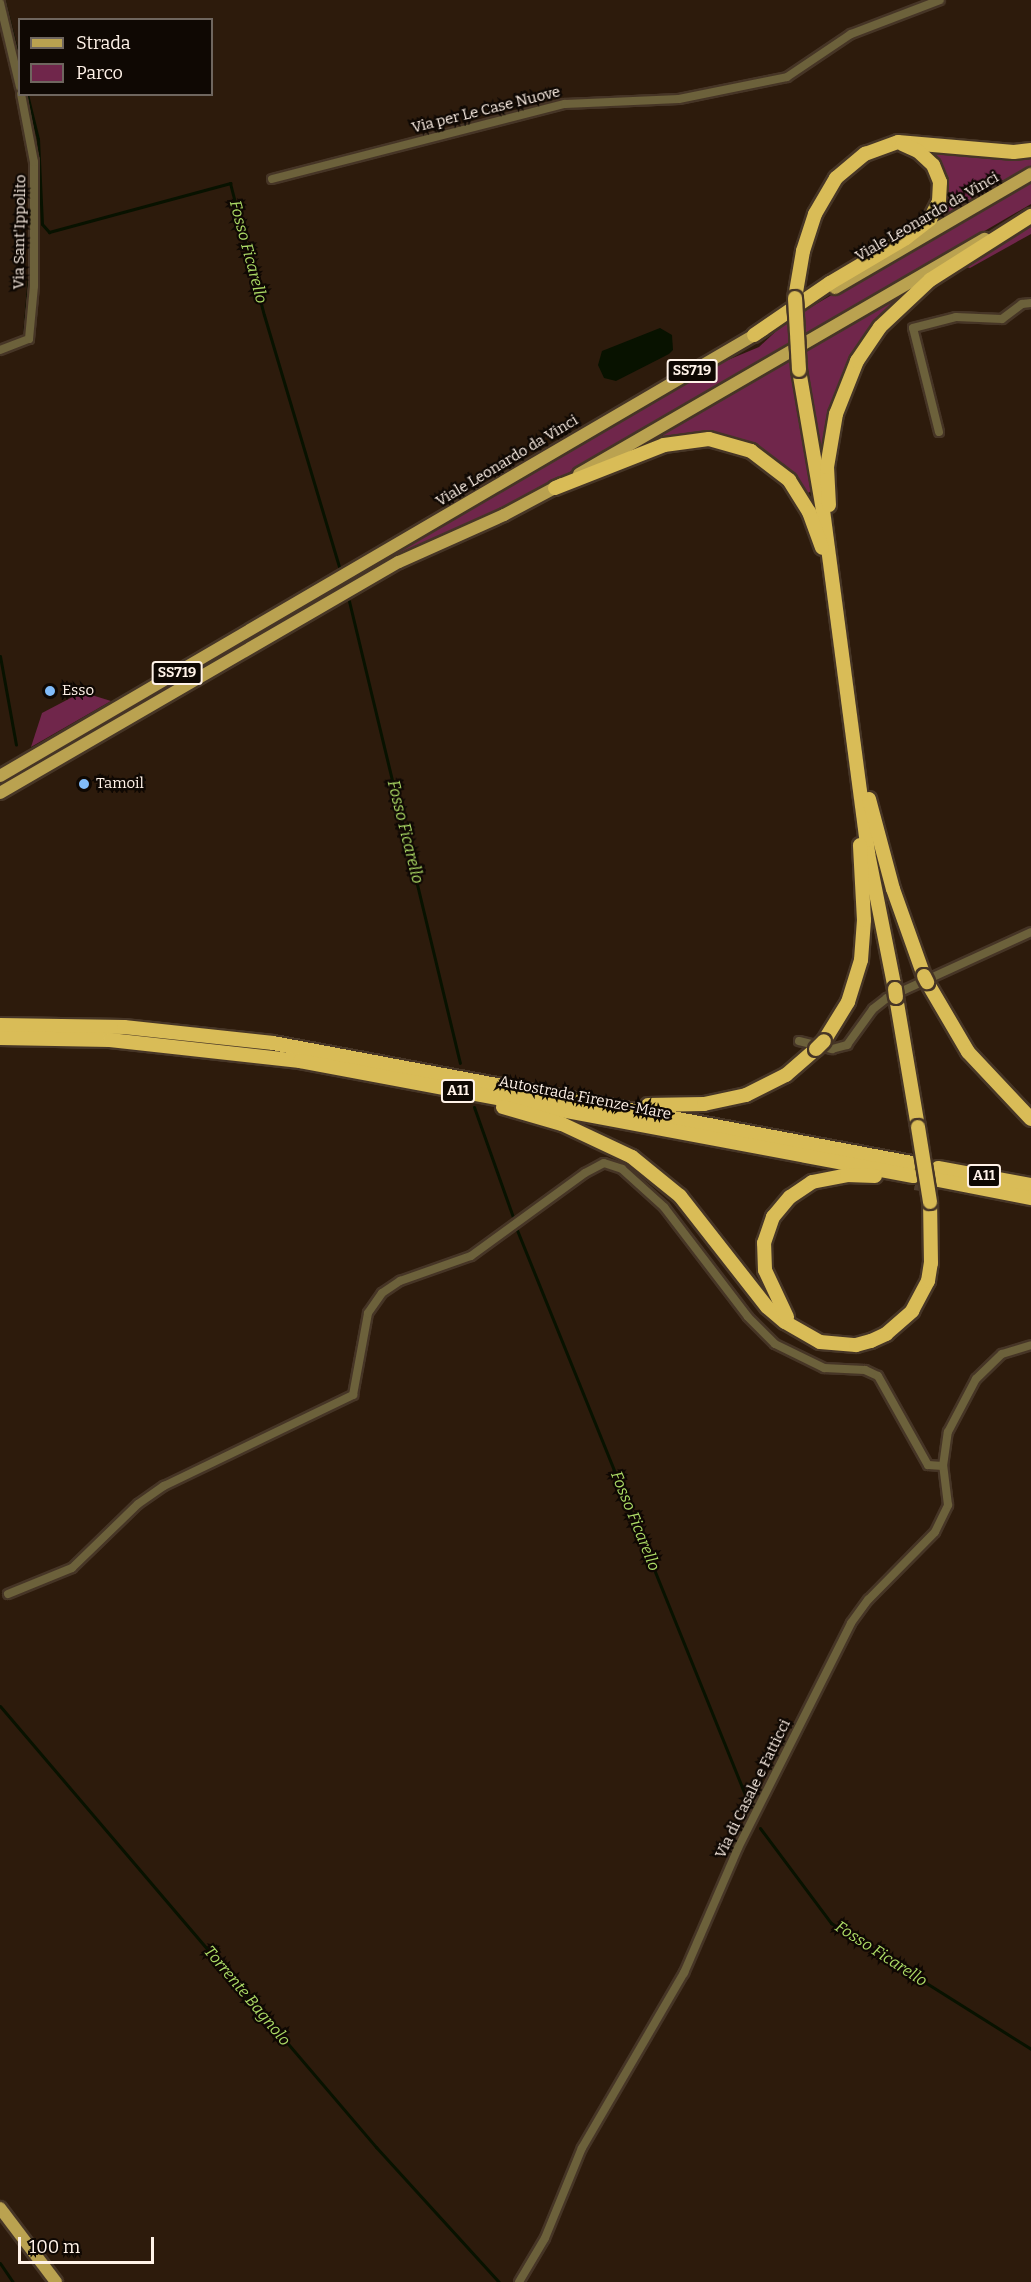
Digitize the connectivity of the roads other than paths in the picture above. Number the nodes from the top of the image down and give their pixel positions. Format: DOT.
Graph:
graph roads {
  1 [pos="940,0"];
  2 [pos="0,3"];
  3 [pos="18,79"];
  4 [pos="21,96"];
  5 [pos="898,142"];
  6 [pos="1031,150"];
  7 [pos="1031,174"];
  8 [pos="272,179"];
  9 [pos="1031,216"];
  10 [pos="1031,303"];
  11 [pos="754,335"];
  12 [pos="0,350"];
  13 [pos="939,432"];
  14 [pos="555,488"];
  15 [pos="832,576"];
  16 [pos="860,774"];
  17 [pos="0,776"];
  18 [pos="0,793"];
  19 [pos="1031,932"];
  20 [pos="0,1025"];
  21 [pos="0,1038"];
  22 [pos="799,1041"];
  23 [pos="439,1088"];
  24 [pos="547,1093"];
  25 [pos="1031,1119"];
  26 [pos="913,1174"];
  27 [pos="1031,1185"];
  28 [pos="1031,1198"];
  29 [pos="807,1337"];
  30 [pos="1031,1345"];
  31 [pos="943,1466"];
  32 [pos="8,1594"];
  33 [pos="0,2208"];
  34 [pos="56,2282"];
  35 [pos="519,2282"];
  1 -- 8 [label="street, Via per Le Case Nuove"];
  2 -- 3 [label="street"];
  4 -- 12 [label="street, Via Sant'Ippolito"];
  5 -- 6 [label="highway"];
  5 -- 11 [label="highway"];
  5 -- 15 [label="highway, bridge"];
  7 -- 11 [label="main road, Viale Leonardo da Vinci / SS719"];
  9 -- 14 [label="main road, SS719"];
  9 -- 15 [label="highway"];
  10 -- 13 [label="street"];
  11 -- 17 [label="main road, Viale Leonardo da Vinci / SS719"];
  14 -- 15 [label="highway"];
  14 -- 18 [label="main road, SS719"];
  15 -- 16 [label="highway"];
  16 -- 24 [label="highway"];
  16 -- 25 [label="highway"];
  16 -- 29 [label="highway, bridge"];
  19 -- 22 [label="street"];
  20 -- 24 [label="highway, Autostrada Firenze-Mare / A11"];
  21 -- 23 [label="highway, Autostrada Firenze-Mare / A11"];
  23 -- 26 [label="highway, Autostrada Firenze-Mare / A11"];
  23 -- 29 [label="highway"];
  24 -- 26 [label="highway, Autostrada Firenze-Mare / A11"];
  26 -- 29 [label="highway"];
  27 -- 28 [label="highway, A11"];
  30 -- 31 [label="street, Via di Casale e Fatticci"];
  31 -- 32 [label="street"];
  31 -- 35 [label="street, Via di Casale e Fatticci"];
  33 -- 34 [label="main road"];
}
